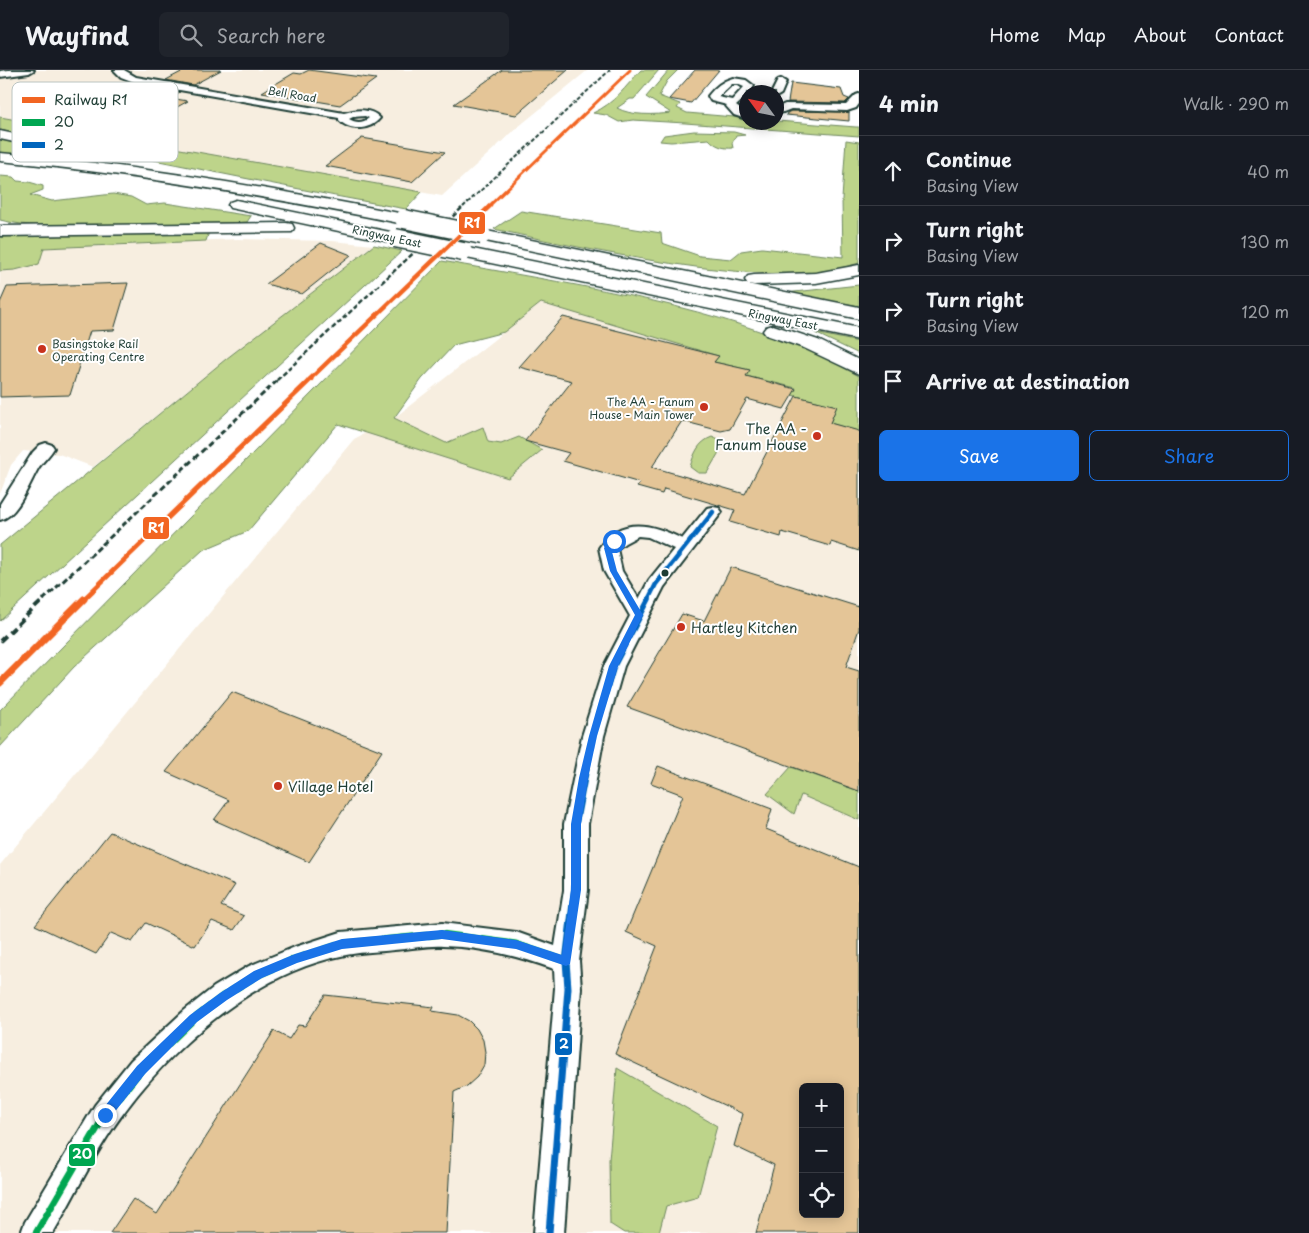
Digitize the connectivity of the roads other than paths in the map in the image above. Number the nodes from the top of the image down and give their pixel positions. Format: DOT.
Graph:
graph roads {
  1 [pos="29,70"];
  2 [pos="119,70"];
  3 [pos="0,74"];
  4 [pos="151,82"];
  5 [pos="781,82"];
  6 [pos="780,85"];
  7 [pos="178,87"];
  8 [pos="859,97"];
  9 [pos="734,103"];
  10 [pos="784,107"];
  11 [pos="847,108"];
  12 [pos="739,113"];
  13 [pos="345,116"];
  14 [pos="853,119"];
  15 [pos="47,162"];
  16 [pos="131,162"];
  17 [pos="0,171"];
  18 [pos="96,183"];
  19 [pos="287,195"];
  20 [pos="219,202"];
  21 [pos="0,231"];
  22 [pos="388,236"];
  23 [pos="587,257"];
  24 [pos="859,270"];
  25 [pos="641,289"];
  26 [pos="859,313"];
  27 [pos="859,334"];
  28 [pos="859,368"];
  29 [pos="46,448"];
  30 [pos="713,512"];
  31 [pos="0,514"];
  32 [pos="686,548"];
  33 [pos="639,615"];
  34 [pos="566,961"];
  35 [pos="36,1233"];
  36 [pos="549,1233"];
  1 -- 3 [label="street"];
  2 -- 4 [label="street, Bell Road"];
  5 -- 6 [label="street"];
  7 -- 13 [label="street, Bell Road"];
  8 -- 11 [label="street"];
  9 -- 12 [label="street"];
  10 -- 11 [label="street"];
  11 -- 14 [label="street"];
  15 -- 19 [label="highway, Ringway East"];
  16 -- 19 [label="highway"];
  17 -- 18 [label="highway"];
  19 -- 23 [label="highway, Ringway East, bridge"];
  20 -- 22 [label="highway, Ringway East"];
  21 -- 22 [label="highway"];
  22 -- 25 [label="highway, Ringway East, bridge"];
  23 -- 24 [label="highway"];
  23 -- 26 [label="highway, Ringway East"];
  25 -- 27 [label="highway, Ringway East"];
  25 -- 28 [label="highway"];
  29 -- 31 [label="street"];
  30 -- 32 [label="street"];
  32 -- 33 [label="street"];
  32 -- 33 [label="street"];
  33 -- 34 [label="street"];
  34 -- 35 [label="street"];
  34 -- 36 [label="street"];
}
